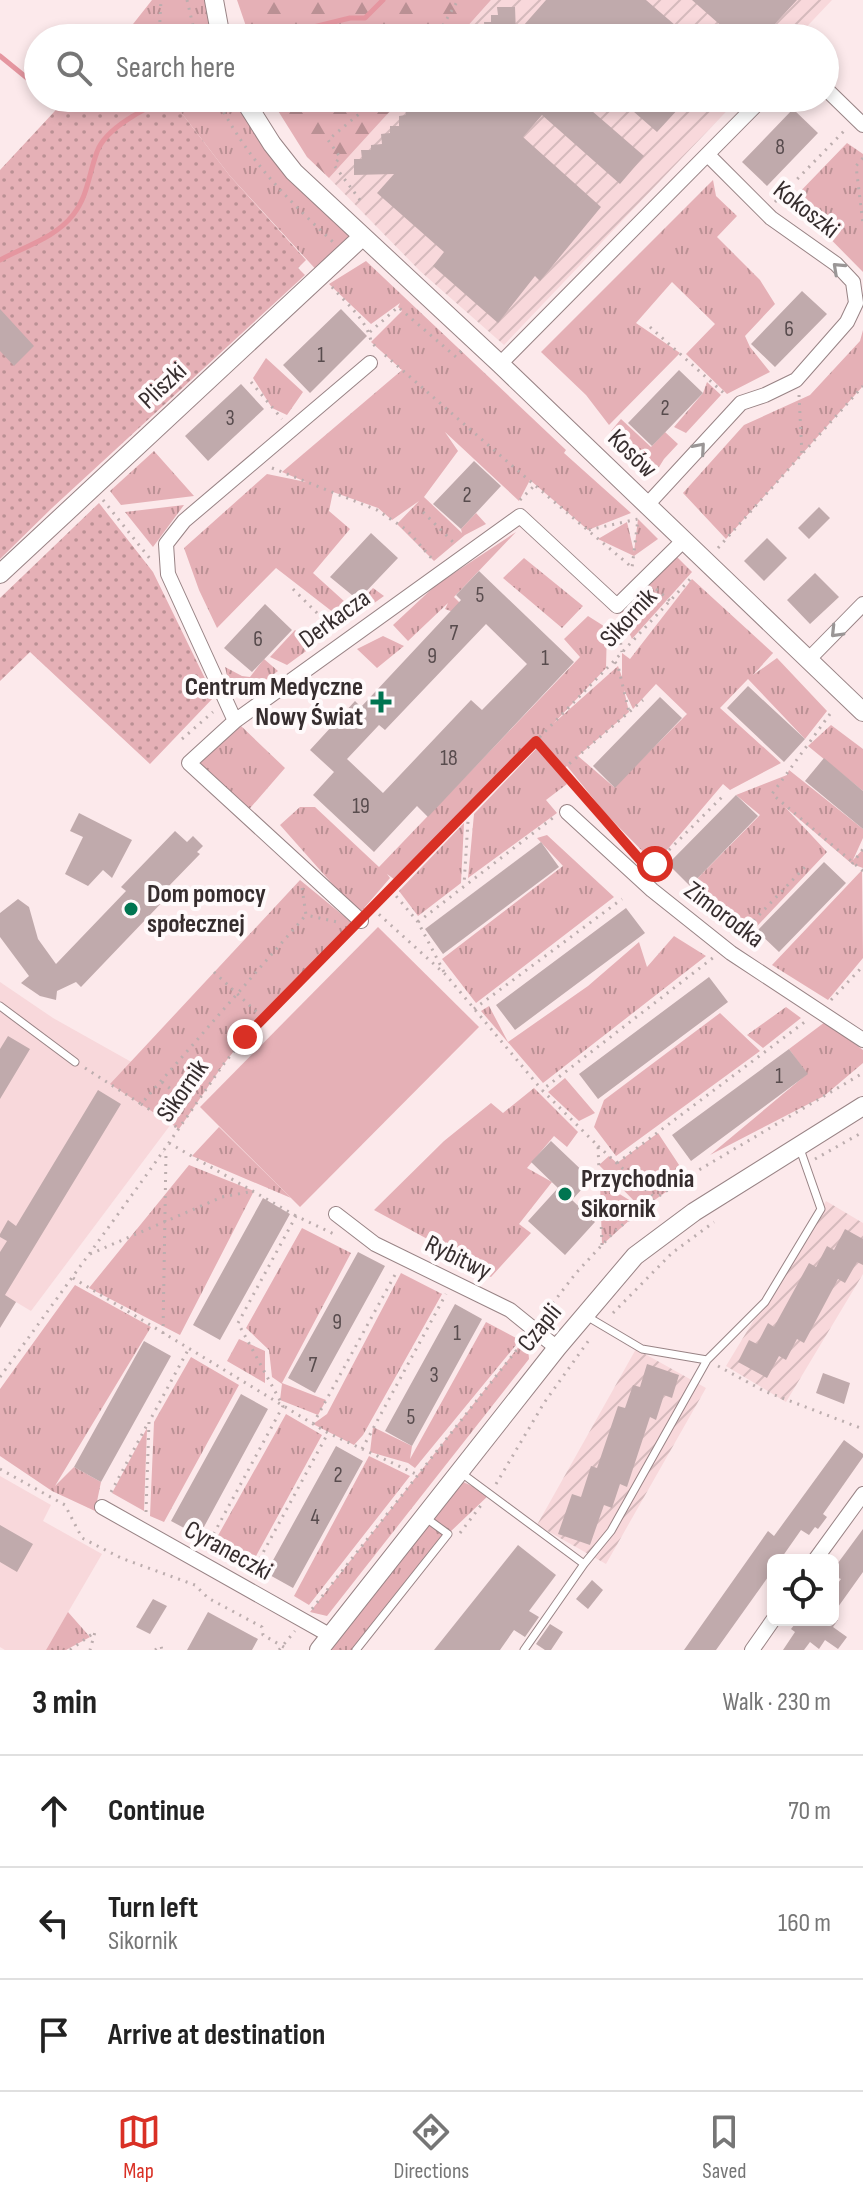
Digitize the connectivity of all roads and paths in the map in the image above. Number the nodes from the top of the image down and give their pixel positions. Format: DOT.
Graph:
graph roads {
  1 [pos="161,0"];
  2 [pos="187,0"];
  3 [pos="214,0"];
  4 [pos="458,0"];
  5 [pos="160,24"];
  6 [pos="193,24"];
  7 [pos="218,24"];
  8 [pos="445,24"];
  9 [pos="839,102"];
  10 [pos="223,112"];
  11 [pos="252,112"];
  12 [pos="361,112"];
  13 [pos="749,112"];
  14 [pos="860,122"];
  15 [pos="708,155"];
  16 [pos="863,158"];
  17 [pos="360,200"];
  18 [pos="773,203"];
  19 [pos="863,224"];
  20 [pos="362,237"];
  21 [pos="333,242"];
  22 [pos="329,284"];
  23 [pos="650,327"];
  24 [pos="369,333"];
  25 [pos="462,350"];
  26 [pos="370,363"];
  27 [pos="500,364"];
  28 [pos="798,378"];
  29 [pos="251,382"];
  30 [pos="863,386"];
  31 [pos="717,405"];
  32 [pos="282,419"];
  33 [pos="802,455"];
  34 [pos="267,465"];
  35 [pos="101,497"];
  36 [pos="647,505"];
  37 [pos="423,512"];
  38 [pos="588,530"];
  39 [pos="683,541"];
  40 [pos="456,545"];
  41 [pos="716,551"];
  42 [pos="434,561"];
  43 [pos="154,563"];
  44 [pos="0,574"];
  45 [pos="694,575"];
  46 [pos="293,589"];
  47 [pos="863,604"];
  48 [pos="616,616"];
  49 [pos="335,631"];
  50 [pos="622,653"];
  51 [pos="808,660"];
  52 [pos="614,661"];
  53 [pos="643,700"];
  54 [pos="214,711"];
  55 [pos="629,712"];
  56 [pos="863,712"];
  57 [pos="830,714"];
  58 [pos="235,721"];
  59 [pos="182,739"];
  60 [pos="536,741"];
  61 [pos="562,770"];
  62 [pos="723,796"];
  63 [pos="567,812"];
  64 [pos="464,815"];
  65 [pos="545,824"];
  66 [pos="630,848"];
  67 [pos="863,849"];
  68 [pos="852,864"];
  69 [pos="805,867"];
  70 [pos="649,870"];
  71 [pos="863,871"];
  72 [pos="464,885"];
  73 [pos="391,890"];
  74 [pos="622,899"];
  75 [pos="373,908"];
  76 [pos="306,915"];
  77 [pos="361,921"];
  78 [pos="418,922"];
  79 [pos="734,941"];
  80 [pos="716,956"];
  81 [pos="863,966"];
  82 [pos="214,972"];
  83 [pos="446,975"];
  84 [pos="237,994"];
  85 [pos="829,1002"];
  86 [pos="0,1006"];
  87 [pos="474,1009"];
  88 [pos="263,1018"];
  89 [pos="806,1021"];
  90 [pos="863,1040"];
  91 [pos="75,1062"];
  92 [pos="863,1073"];
  93 [pos="161,1081"];
  94 [pos="542,1090"];
  95 [pos="141,1104"];
  96 [pos="863,1106"];
  97 [pos="193,1107"];
  98 [pos="179,1129"];
  99 [pos="863,1132"];
  100 [pos="169,1143"];
  101 [pos="799,1145"];
  102 [pos="598,1146"];
  103 [pos="732,1150"];
  104 [pos="163,1151"];
  105 [pos="828,1154"];
  106 [pos="737,1157"];
  107 [pos="617,1163"];
  108 [pos="254,1191"];
  109 [pos="656,1198"];
  110 [pos="336,1214"];
  111 [pos="296,1216"];
  112 [pos="722,1216"];
  113 [pos="165,1222"];
  114 [pos="335,1234"];
  115 [pos="602,1245"];
  116 [pos="90,1254"];
  117 [pos="399,1266"];
  118 [pos="73,1278"];
  119 [pos="448,1291"];
  120 [pos="584,1315"];
  121 [pos="541,1319"];
  122 [pos="602,1325"];
  123 [pos="163,1334"];
  124 [pos="527,1336"];
  125 [pos="589,1340"];
  126 [pos="557,1348"];
  127 [pos="188,1350"];
  128 [pos="707,1360"];
  129 [pos="0,1377"];
  130 [pos="283,1406"];
  131 [pos="149,1422"];
  132 [pos="313,1424"];
  133 [pos="863,1429"];
  134 [pos="328,1433"];
  135 [pos="362,1449"];
  136 [pos="0,1469"];
  137 [pos="460,1472"];
  138 [pos="416,1474"];
  139 [pos="110,1494"];
  140 [pos="863,1494"];
  141 [pos="102,1507"];
  142 [pos="146,1514"];
  143 [pos="425,1516"];
  144 [pos="205,1551"];
  145 [pos="819,1554"];
  146 [pos="584,1564"];
  147 [pos="250,1576"];
  148 [pos="310,1612"];
  149 [pos="769,1626"];
  150 [pos="296,1630"];
  151 [pos="325,1643"];
  152 [pos="283,1645"];
  153 [pos="70,1650"];
  154 [pos="90,1650"];
  155 [pos="155,1650"];
  156 [pos="162,1650"];
  157 [pos="279,1650"];
  158 [pos="289,1650"];
  159 [pos="356,1650"];
  160 [pos="524,1650"];
  161 [pos="752,1650"];
  1 -- 5 [label="path"];
  2 -- 6 [label="path"];
  3 -- 7 [label="street"];
  4 -- 8 [label="path"];
  9 -- 14 [label="street"];
  10 -- 21 [label="path"];
  11 -- 20 [label="street, Kosów"];
  12 -- 17 [label="path"];
  13 -- 15 [label="street"];
  14 -- 18 [label="path"];
  15 -- 27 [label="street"];
  28 -- 15 [label="street, Kokoszki, one-way"];
  16 -- 19 [label="path"];
  20 -- 27 [label="street, Kosów"];
  20 -- 44 [label="street, Pliszki"];
  22 -- 24 [label="path"];
  23 -- 31 [label="path"];
  24 -- 25 [label="path"];
  24 -- 38 [label="path"];
  26 -- 58 [label="street"];
  27 -- 36 [label="street, Kosów"];
  28 -- 33 [label="path"];
  36 -- 28 [label="street, Kokoszki, one-way"];
  29 -- 32 [label="path"];
  30 -- 33 [label="path"];
  33 -- 41 [label="path"];
  34 -- 42 [label="path"];
  35 -- 43 [label="path"];
  36 -- 39 [label="street, Kosów"];
  37 -- 40 [label="path"];
  38 -- 38 [label="path"];
  39 -- 51 [label="street, Kosów"];
  39 -- 58 [label="street, Derkacza"];
  45 -- 50 [label="path, Sikornik"];
  46 -- 49 [label="path"];
  47 -- 51 [label="street, one-way"];
  48 -- 50 [label="path"];
  50 -- 52 [label="path, Sikornik"];
  51 -- 56 [label="street, Kosów"];
  52 -- 55 [label="path"];
  52 -- 60 [label="path, Sikornik"];
  53 -- 55 [label="path"];
  54 -- 59 [label="path"];
  55 -- 61 [label="path"];
  57 -- 68 [label="path"];
  58 -- 77 [label="street, Derkacza"];
  60 -- 61 [label="path"];
  60 -- 64 [label="path, Sikornik"];
  61 -- 66 [label="path"];
  62 -- 70 [label="path"];
  63 -- 90 [label="street, Zimorodka"];
  64 -- 72 [label="path"];
  64 -- 73 [label="path, Sikornik"];
  65 -- 72 [label="path"];
  67 -- 68 [label="path"];
  68 -- 71 [label="path"];
  69 -- 79 [label="path"];
  72 -- 78 [label="path"];
  73 -- 75 [label="path, Sikornik"];
  73 -- 78 [label="path"];
  74 -- 87 [label="path"];
  75 -- 77 [label="path, Sikornik"];
  75 -- 83 [label="path"];
  76 -- 84 [label="path"];
  77 -- 88 [label="path, Sikornik"];
  78 -- 83 [label="path"];
  80 -- 94 [label="path"];
  81 -- 85 [label="path"];
  82 -- 84 [label="path"];
  83 -- 87 [label="path"];
  84 -- 88 [label="path"];
  84 -- 93 [label="path"];
  86 -- 91 [label="lane"];
  87 -- 94 [label="path"];
  88 -- 97 [label="path, Sikornik"];
  89 -- 107 [label="path"];
  91 -- 95 [label="path"];
  92 -- 103 [label="path"];
  93 -- 95 [label="path"];
  93 -- 97 [label="path"];
  94 -- 102 [label="path"];
  95 -- 98 [label="path"];
  96 -- 101 [label="street, Czapli"];
  97 -- 98 [label="path, Sikornik"];
  98 -- 100 [label="path, Sikornik"];
  99 -- 105 [label="path"];
  100 -- 104 [label="path, Sikornik"];
  100 -- 108 [label="path"];
  101 -- 120 [label="street, Czapli"];
  101 -- 128 [label="lane"];
  102 -- 107 [label="path"];
  102 -- 115 [label="path"];
  103 -- 106 [label="path"];
  103 -- 109 [label="path"];
  104 -- 113 [label="path"];
  104 -- 116 [label="path, Sikornik"];
  107 -- 109 [label="path"];
  108 -- 111 [label="path"];
  108 -- 113 [label="path"];
  109 -- 115 [label="path"];
  110 -- 126 [label="street, Rybitwy"];
  111 -- 114 [label="path"];
  111 -- 130 [label="path"];
  112 -- 122 [label="path"];
  113 -- 116 [label="path"];
  113 -- 123 [label="path"];
  115 -- 121 [label="path"];
  116 -- 118 [label="path, Sikornik"];
  117 -- 132 [label="path"];
  118 -- 123 [label="path"];
  118 -- 129 [label="path, Sikornik"];
  119 -- 135 [label="path"];
  120 -- 122 [label="lane"];
  120 -- 126 [label="street, Czapli"];
  122 -- 125 [label="path"];
  122 -- 128 [label="lane"];
  123 -- 127 [label="path"];
  124 -- 138 [label="path"];
  126 -- 137 [label="street, Czapli"];
  127 -- 130 [label="path"];
  127 -- 131 [label="path"];
  128 -- 133 [label="path"];
  128 -- 146 [label="lane"];
  130 -- 132 [label="path"];
  130 -- 144 [label="path"];
  131 -- 139 [label="path"];
  131 -- 142 [label="path"];
  132 -- 134 [label="path"];
  134 -- 135 [label="path"];
  134 -- 147 [label="path"];
  135 -- 138 [label="path"];
  136 -- 152 [label="path"];
  137 -- 143 [label="street, Czapli"];
  137 -- 146 [label="lane"];
  138 -- 148 [label="path"];
  140 -- 145 [label="street"];
  141 -- 151 [label="street, Cyraneczki"];
  143 -- 151 [label="street, Czapli"];
  143 -- 159 [label="lane"];
  146 -- 160 [label="lane"];
  149 -- 161 [label="street"];
  150 -- 152 [label="path"];
  152 -- 157 [label="path"];
  152 -- 158 [label="path"];
  153 -- 154 [label="path"];
  155 -- 156 [label="path"];
}
